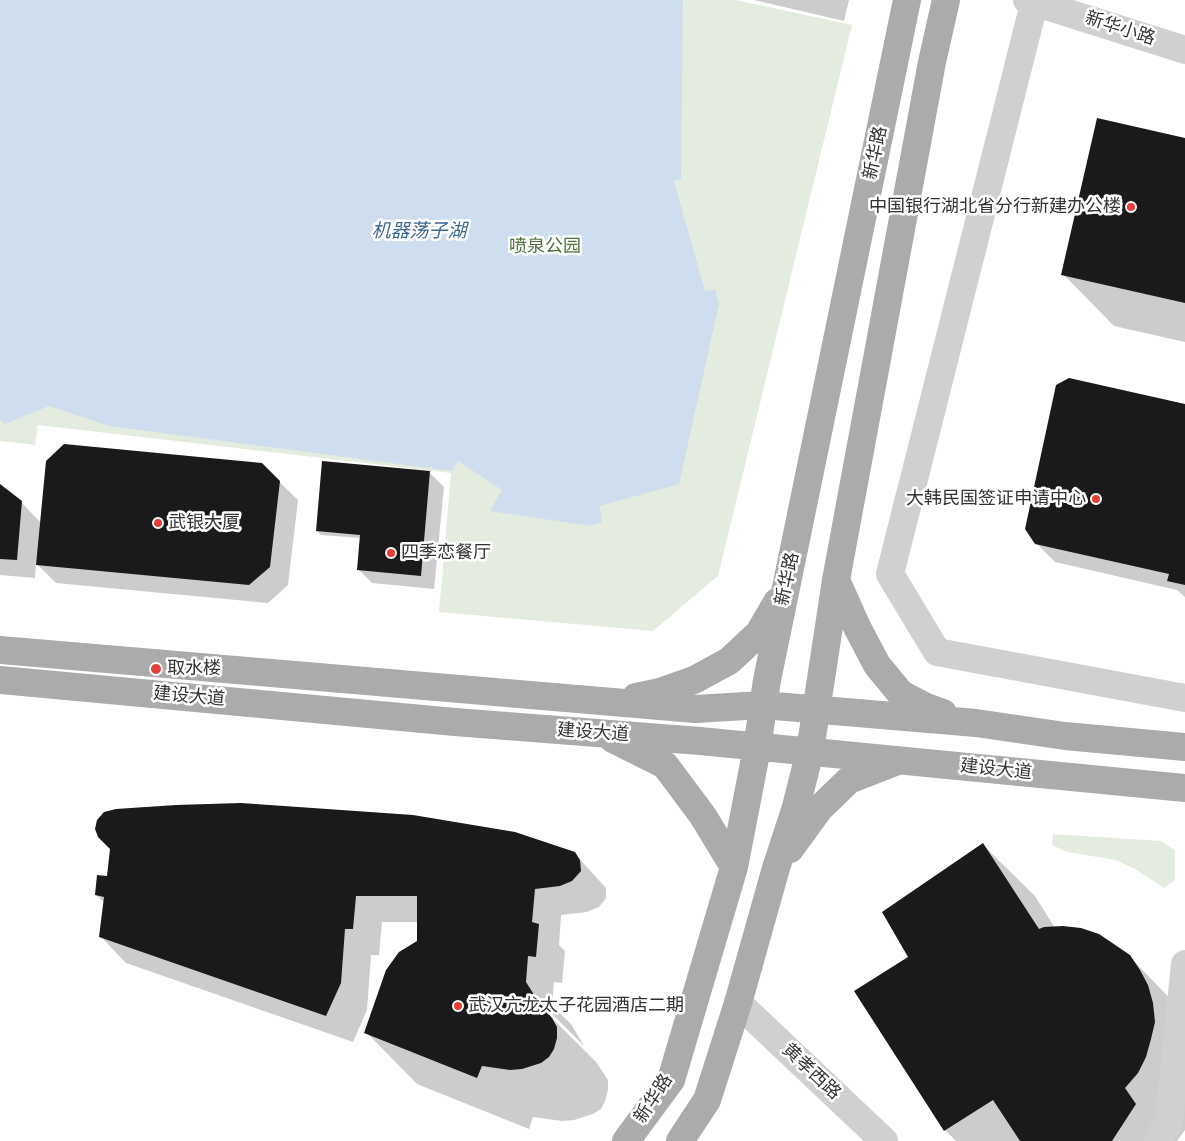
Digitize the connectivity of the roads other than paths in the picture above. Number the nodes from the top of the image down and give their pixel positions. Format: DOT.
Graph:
graph roads {
  1 [pos="907,0"];
  2 [pos="946,0"];
  3 [pos="1032,1"];
  4 [pos="1185,50"];
  5 [pos="793,556"];
  6 [pos="836,580"];
  7 [pos="0,650"];
  8 [pos="0,680"];
  9 [pos="1185,698"];
  10 [pos="613,703"];
  11 [pos="763,705"];
  12 [pos="817,710"];
  13 [pos="976,723"];
  14 [pos="602,734"];
  15 [pos="1185,747"];
  16 [pos="757,748"];
  17 [pos="810,752"];
  18 [pos="899,760"];
  19 [pos="1185,788"];
  20 [pos="734,867"];
  21 [pos="776,868"];
  22 [pos="1185,964"];
  23 [pos="738,1003"];
  24 [pos="626,1141"];
  25 [pos="680,1141"];
  26 [pos="884,1141"];
  27 [pos="1156,1141"];
  1 -- 5 [label="main road, 新华路"];
  2 -- 6 [label="main road"];
  3 -- 4 [label="street, 新华小路"];
  3 -- 9 [label="street"];
  5 -- 10 [label="main road"];
  5 -- 11 [label="main road, 新华路"];
  6 -- 12 [label="main road"];
  6 -- 13 [label="main road"];
  7 -- 10 [label="main road, 建设大道"];
  8 -- 14 [label="main road, 建设大道"];
  10 -- 11 [label="main road, 建设大道"];
  11 -- 12 [label="main road, 建设大道"];
  11 -- 16 [label="main road, 新华路"];
  12 -- 13 [label="main road, 建设大道"];
  12 -- 17 [label="main road"];
  13 -- 15 [label="main road, 建设大道"];
  14 -- 16 [label="main road, 建设大道"];
  14 -- 20 [label="main road"];
  16 -- 17 [label="main road, 建设大道"];
  16 -- 20 [label="main road, 新华路"];
  17 -- 18 [label="main road, 建设大道"];
  17 -- 21 [label="main road"];
  18 -- 19 [label="main road, 建设大道"];
  18 -- 21 [label="main road"];
  20 -- 24 [label="main road, 新华路"];
  21 -- 23 [label="main road"];
  22 -- 27 [label="street"];
  23 -- 25 [label="main road"];
  23 -- 26 [label="street, 黄孝西路"];
}
